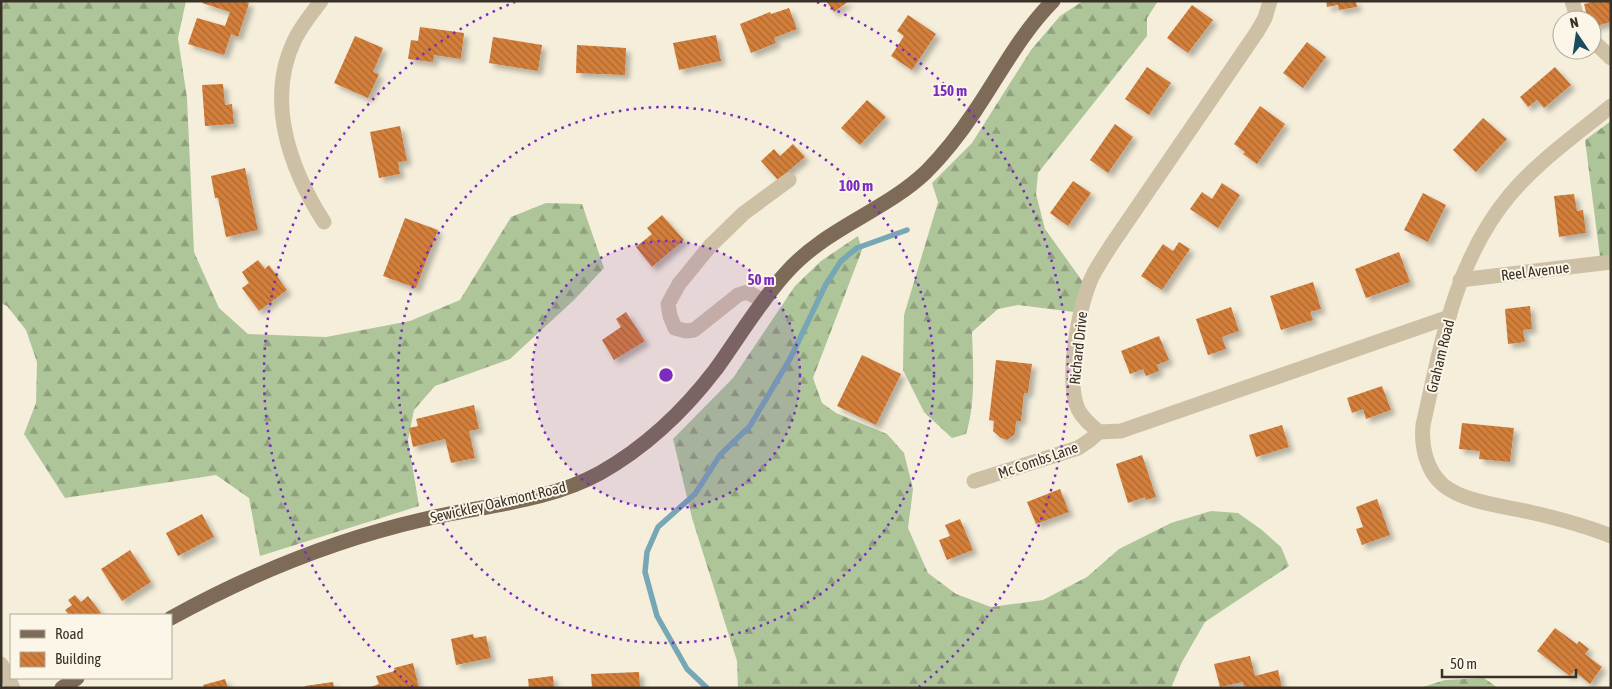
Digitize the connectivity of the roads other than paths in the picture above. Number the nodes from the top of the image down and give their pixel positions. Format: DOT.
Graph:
graph roads {
  1 [pos="321,1"];
  2 [pos="1053,1"];
  3 [pos="1270,1"];
  4 [pos="1611,106"];
  5 [pos="789,180"];
  6 [pos="324,222"];
  7 [pos="1611,262"];
  8 [pos="1460,280"];
  9 [pos="764,300"];
  10 [pos="1449,317"];
  11 [pos="1099,432"];
  12 [pos="974,481"];
  13 [pos="1611,536"];
  14 [pos="172,617"];
  15 [pos="1,664"];
  16 [pos="76,679"];
  17 [pos="13,688"];
  18 [pos="62,688"];
  1 -- 6 [label="street"];
  2 -- 9 [label="main road, Sewickley Oakmont Road"];
  3 -- 11 [label="street, Richard Drive"];
  4 -- 8 [label="street, Graham Road"];
  5 -- 9 [label="street"];
  7 -- 8 [label="street, Reel Avenue"];
  8 -- 10 [label="street, Graham Road"];
  9 -- 14 [label="main road, Sewickley Oakmont Road"];
  10 -- 11 [label="street"];
  10 -- 13 [label="street, Graham Road"];
  11 -- 12 [label="street, Mc Combs Lane"];
  15 -- 17 [label="street"];
  16 -- 18 [label="main road"];
}
